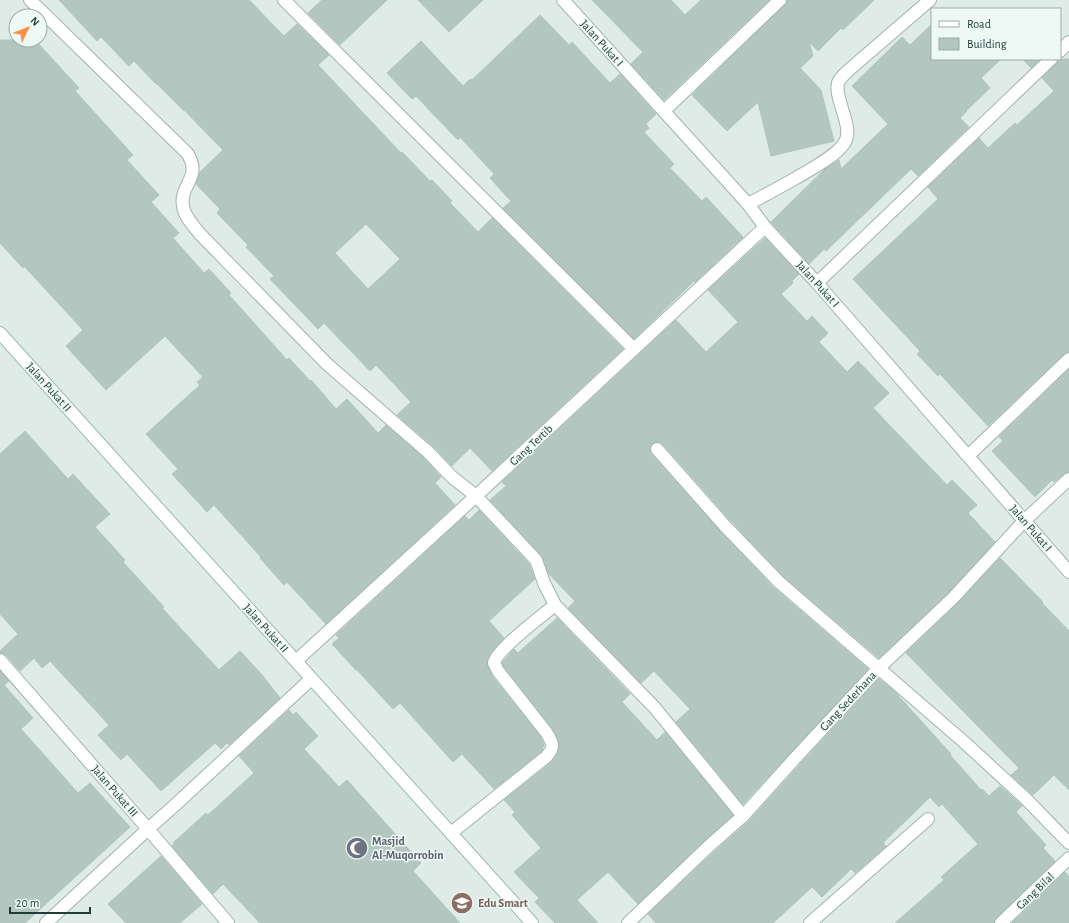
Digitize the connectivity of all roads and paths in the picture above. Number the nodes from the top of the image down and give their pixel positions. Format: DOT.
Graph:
graph roads {
  1 [pos="30,0"];
  2 [pos="284,0"];
  3 [pos="563,0"];
  4 [pos="780,0"];
  5 [pos="930,0"];
  6 [pos="1069,42"];
  7 [pos="1061,50"];
  8 [pos="1051,60"];
  9 [pos="664,111"];
  10 [pos="748,204"];
  11 [pos="765,227"];
  12 [pos="817,282"];
  13 [pos="0,333"];
  14 [pos="634,349"];
  15 [pos="1069,359"];
  16 [pos="657,449"];
  17 [pos="968,456"];
  18 [pos="1069,479"];
  19 [pos="476,496"];
  20 [pos="1024,521"];
  21 [pos="1069,572"];
  22 [pos="555,605"];
  23 [pos="0,660"];
  24 [pos="296,661"];
  25 [pos="879,668"];
  26 [pos="311,679"];
  27 [pos="743,816"];
  28 [pos="928,819"];
  29 [pos="148,829"];
  30 [pos="451,833"];
  31 [pos="1069,843"];
  32 [pos="1069,858"];
  33 [pos="46,923"];
  34 [pos="228,923"];
  35 [pos="532,923"];
  36 [pos="628,923"];
  37 [pos="810,923"];
  38 [pos="1001,923"];
  1 -- 19 [label="street"];
  2 -- 14 [label="street"];
  3 -- 9 [label="street, Jalan Pukat I"];
  4 -- 9 [label="street"];
  5 -- 10 [label="street"];
  6 -- 7 [label="street"];
  8 -- 12 [label="street"];
  9 -- 10 [label="street, Jalan Pukat I"];
  10 -- 11 [label="street, Jalan Pukat I"];
  11 -- 12 [label="street, Jalan Pukat I"];
  11 -- 14 [label="street, Gang Tertib"];
  12 -- 17 [label="street, Jalan Pukat I"];
  13 -- 24 [label="street, Jalan Pukat II"];
  14 -- 19 [label="street, Gang Tertib"];
  15 -- 17 [label="street"];
  16 -- 25 [label="street"];
  17 -- 20 [label="street, Jalan Pukat I"];
  18 -- 20 [label="street, Gang Sederhana"];
  19 -- 22 [label="street"];
  19 -- 24 [label="street, Gang Tertib"];
  20 -- 21 [label="street, Jalan Pukat I"];
  20 -- 25 [label="street, Gang Sederhana"];
  22 -- 27 [label="street"];
  22 -- 30 [label="street"];
  23 -- 29 [label="street, Jalan Pukat III"];
  24 -- 26 [label="street, Jalan Pukat II"];
  25 -- 27 [label="street, Gang Sederhana"];
  25 -- 31 [label="street"];
  26 -- 29 [label="street"];
  26 -- 30 [label="street, Jalan Pukat II"];
  27 -- 36 [label="street, Gang Sederhana"];
  28 -- 37 [label="street"];
  29 -- 33 [label="street"];
  29 -- 34 [label="street, Jalan Pukat III"];
  30 -- 35 [label="street, Jalan Pukat II"];
  32 -- 38 [label="street, Gang Bilal"];
}
